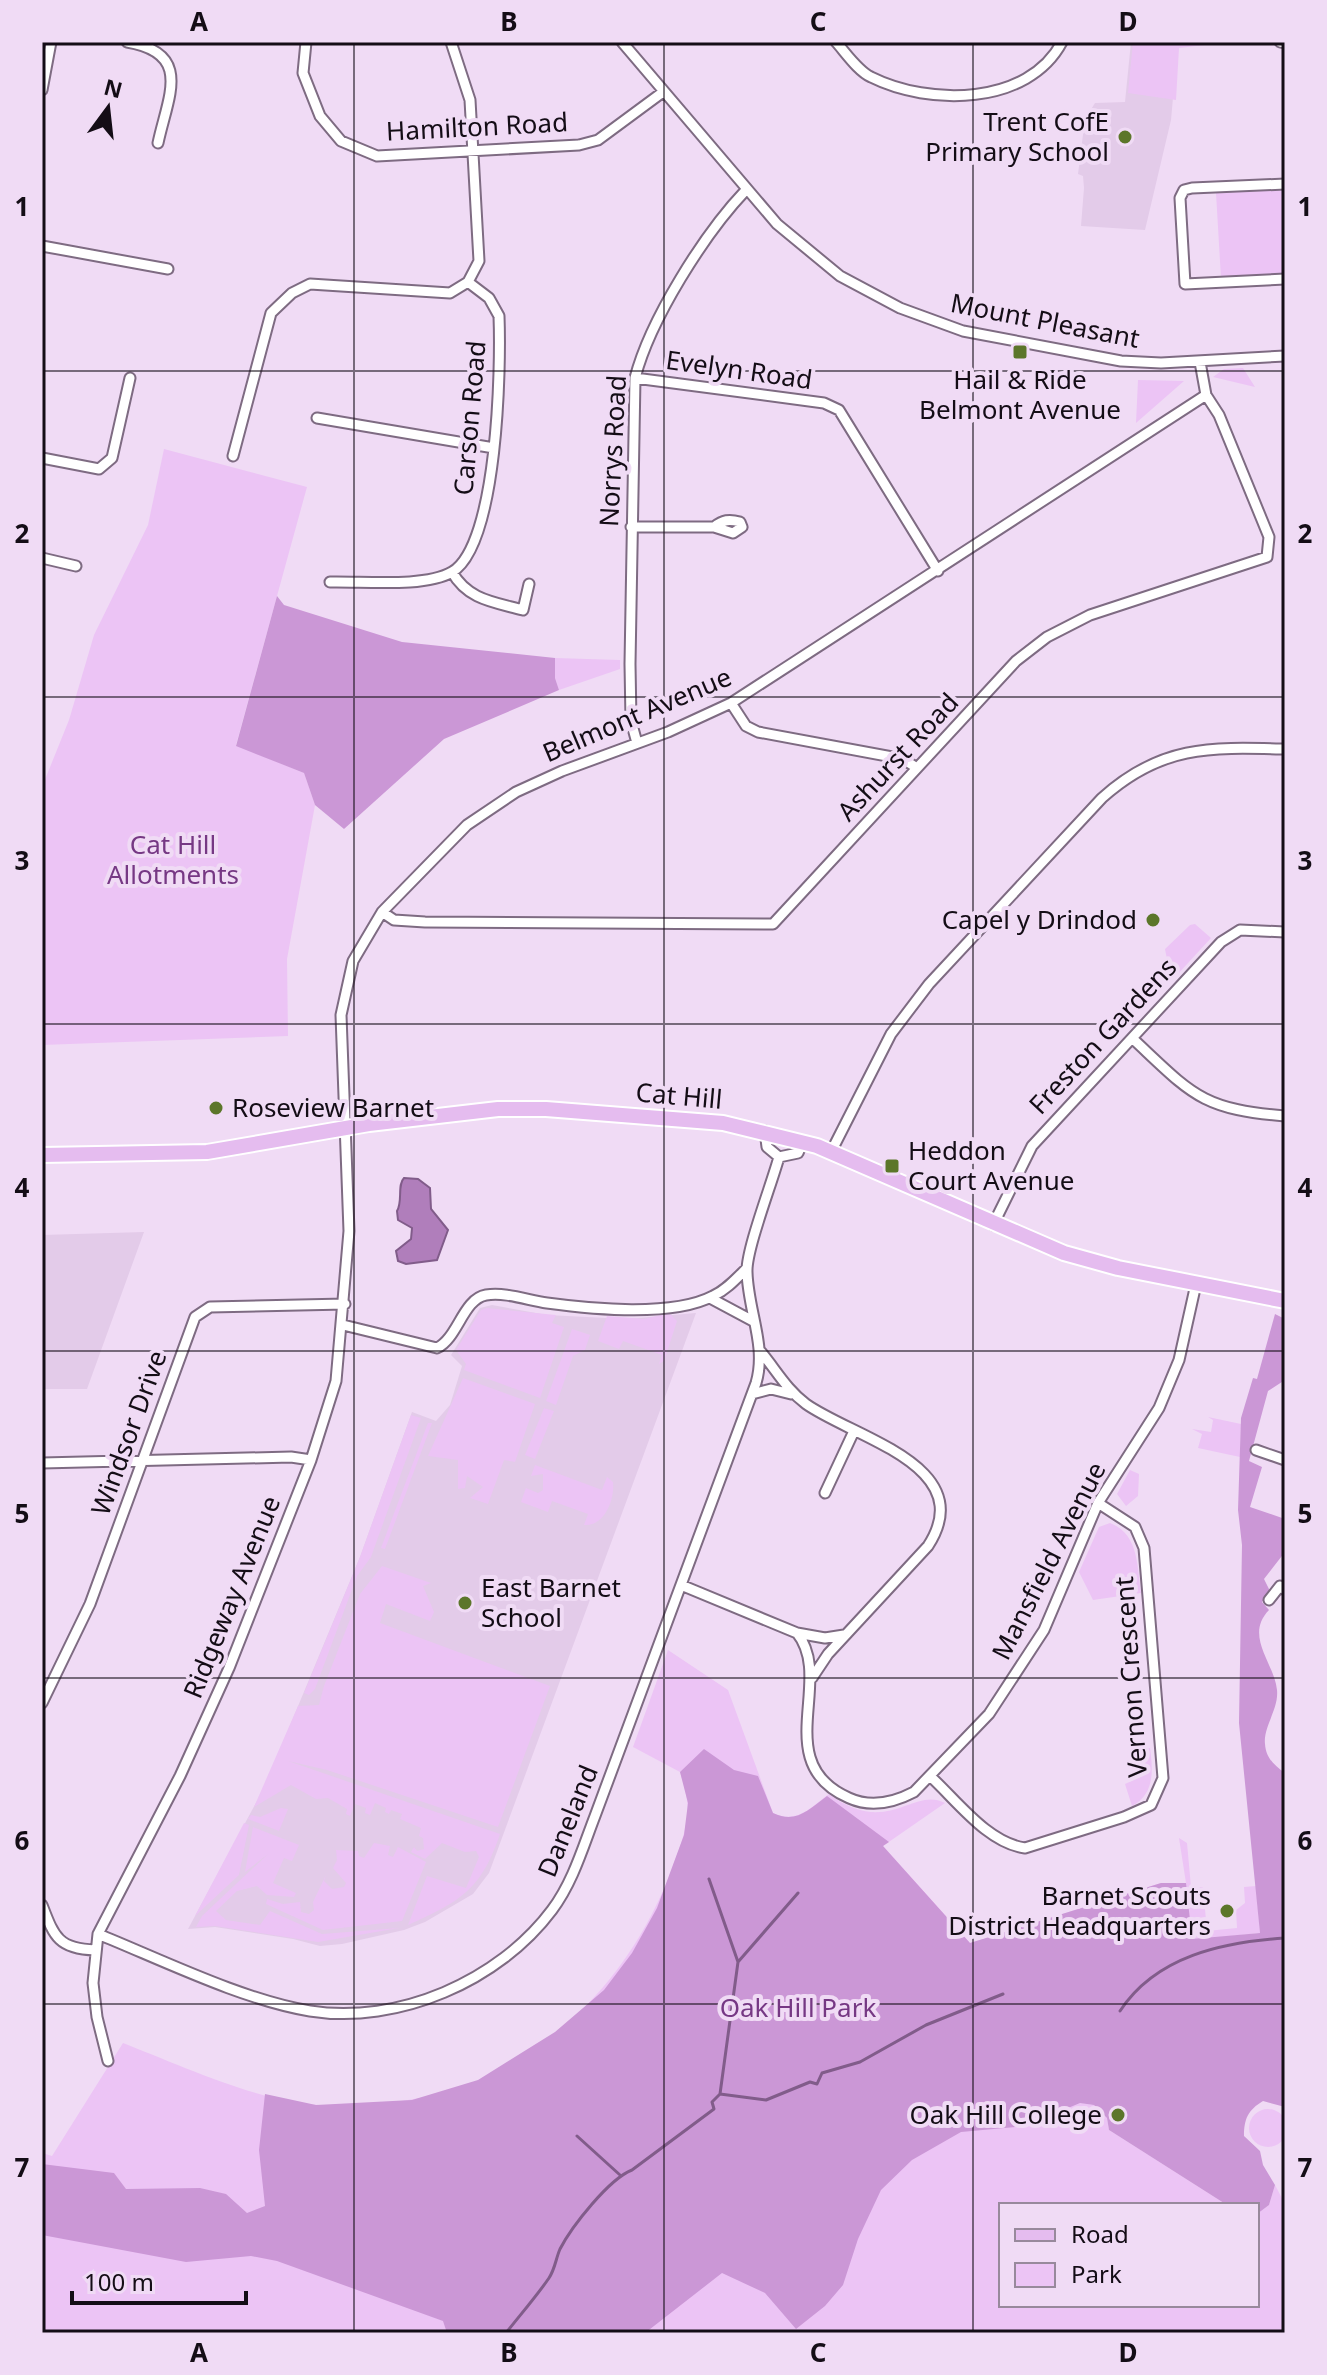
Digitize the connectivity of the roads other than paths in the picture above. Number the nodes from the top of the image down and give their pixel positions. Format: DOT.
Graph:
graph roads {
  1 [pos="51,42"];
  2 [pos="127,42"];
  3 [pos="306,42"];
  4 [pos="451,42"];
  5 [pos="622,42"];
  6 [pos="836,42"];
  7 [pos="1062,42"];
  8 [pos="42,90"];
  9 [pos="663,92"];
  10 [pos="158,143"];
  11 [pos="473,151"];
  12 [pos="1285,184"];
  13 [pos="746,190"];
  14 [pos="42,246"];
  15 [pos="168,269"];
  16 [pos="1285,279"];
  17 [pos="468,282"];
  18 [pos="1285,356"];
  19 [pos="1200,362"];
  20 [pos="130,378"];
  21 [pos="635,378"];
  22 [pos="1206,395"];
  23 [pos="317,418"];
  24 [pos="494,448"];
  25 [pos="233,456"];
  26 [pos="42,458"];
  27 [pos="631,527"];
  28 [pos="714,527"];
  29 [pos="42,558"];
  30 [pos="76,566"];
  31 [pos="938,571"];
  32 [pos="452,572"];
  33 [pos="330,582"];
  34 [pos="529,584"];
  35 [pos="731,703"];
  36 [pos="637,743"];
  37 [pos="1285,749"];
  38 [pos="917,768"];
  39 [pos="382,912"];
  40 [pos="1285,932"];
  41 [pos="1132,1038"];
  42 [pos="1285,1116"];
  43 [pos="346,1129"];
  44 [pos="765,1131"];
  45 [pos="803,1141"];
  46 [pos="831,1152"];
  47 [pos="42,1155"];
  48 [pos="779,1157"];
  49 [pos="993,1225"];
  50 [pos="746,1269"];
  51 [pos="1196,1284"];
  52 [pos="710,1298"];
  53 [pos="1285,1301"];
  54 [pos="345,1304"];
  55 [pos="753,1321"];
  56 [pos="343,1325"];
  57 [pos="761,1352"];
  58 [pos="752,1394"];
  59 [pos="794,1395"];
  60 [pos="854,1431"];
  61 [pos="1256,1450"];
  62 [pos="311,1460"];
  63 [pos="1285,1460"];
  64 [pos="142,1461"];
  65 [pos="42,1463"];
  66 [pos="825,1493"];
  67 [pos="1098,1503"];
  68 [pos="681,1585"];
  69 [pos="1285,1590"];
  70 [pos="1269,1600"];
  71 [pos="797,1633"];
  72 [pos="846,1634"];
  73 [pos="811,1680"];
  74 [pos="42,1703"];
  75 [pos="931,1777"];
  76 [pos="42,1905"];
  77 [pos="98,1934"];
  78 [pos="95,1950"];
  79 [pos="108,2061"];
  1 -- 8 [label="street"];
  2 -- 10 [label="street"];
  3 -- 11 [label="street, Hamilton Road"];
  4 -- 11 [label="street"];
  5 -- 9 [label="street, Mount Pleasant"];
  6 -- 7 [label="street"];
  9 -- 11 [label="street, Hamilton Road"];
  9 -- 13 [label="street, Mount Pleasant"];
  11 -- 17 [label="street"];
  12 -- 16 [label="street"];
  13 -- 19 [label="street, Mount Pleasant"];
  13 -- 21 [label="street, Norrys Road"];
  14 -- 15 [label="street"];
  17 -- 24 [label="street, Carson Road"];
  17 -- 25 [label="street"];
  18 -- 19 [label="street, Mount Pleasant"];
  19 -- 22 [label="street"];
  20 -- 26 [label="street"];
  21 -- 27 [label="street, Norrys Road"];
  21 -- 31 [label="street, Evelyn Road"];
  22 -- 31 [label="street, Belmont Avenue"];
  22 -- 38 [label="street, Ashurst Road"];
  23 -- 24 [label="street"];
  24 -- 32 [label="street, Carson Road"];
  27 -- 28 [label="street"];
  27 -- 36 [label="street, Norrys Road"];
  29 -- 30 [label="street"];
  31 -- 35 [label="street, Belmont Avenue"];
  32 -- 33 [label="street"];
  32 -- 34 [label="street"];
  35 -- 36 [label="street, Belmont Avenue"];
  35 -- 38 [label="street"];
  36 -- 39 [label="street, Belmont Avenue"];
  37 -- 46 [label="street"];
  38 -- 39 [label="street, Ashurst Road"];
  39 -- 43 [label="street, Belmont Avenue"];
  40 -- 41 [label="street, Freston Gardens"];
  41 -- 42 [label="street"];
  41 -- 49 [label="street, Freston Gardens"];
  43 -- 44 [label="main road, Cat Hill"];
  43 -- 47 [label="main road, Cat Hill"];
  43 -- 54 [label="street, Ridgeway Avenue"];
  44 -- 45 [label="main road, Cat Hill"];
  44 -- 48 [label="street"];
  45 -- 46 [label="main road, Cat Hill"];
  45 -- 48 [label="street"];
  46 -- 49 [label="main road, Cat Hill"];
  48 -- 50 [label="street, Daneland"];
  49 -- 51 [label="main road, Cat Hill"];
  50 -- 52 [label="street"];
  50 -- 55 [label="street, Daneland"];
  51 -- 53 [label="main road, Cat Hill"];
  51 -- 67 [label="street, Mansfield Avenue"];
  52 -- 55 [label="street"];
  52 -- 56 [label="street"];
  54 -- 56 [label="street, Ridgeway Avenue"];
  54 -- 64 [label="street, Windsor Drive"];
  55 -- 57 [label="street, Daneland"];
  56 -- 62 [label="street, Ridgeway Avenue"];
  57 -- 58 [label="street, Daneland"];
  57 -- 59 [label="street"];
  58 -- 59 [label="street"];
  58 -- 68 [label="street, Daneland"];
  59 -- 60 [label="street"];
  60 -- 66 [label="street"];
  60 -- 72 [label="street"];
  61 -- 63 [label="street"];
  62 -- 64 [label="street"];
  62 -- 77 [label="street, Ridgeway Avenue"];
  64 -- 65 [label="street"];
  64 -- 74 [label="street, Windsor Drive"];
  67 -- 75 [label="street, Mansfield Avenue"];
  67 -- 75 [label="street, Vernon Crescent"];
  68 -- 71 [label="street"];
  68 -- 77 [label="street, Daneland"];
  69 -- 70 [label="street"];
  71 -- 72 [label="street"];
  71 -- 73 [label="street, Mansfield Avenue"];
  72 -- 73 [label="street"];
  73 -- 75 [label="street, Mansfield Avenue"];
  76 -- 78 [label="street"];
  77 -- 78 [label="street, Ridgeway Avenue"];
  78 -- 79 [label="street, Ridgeway Avenue"];
}
